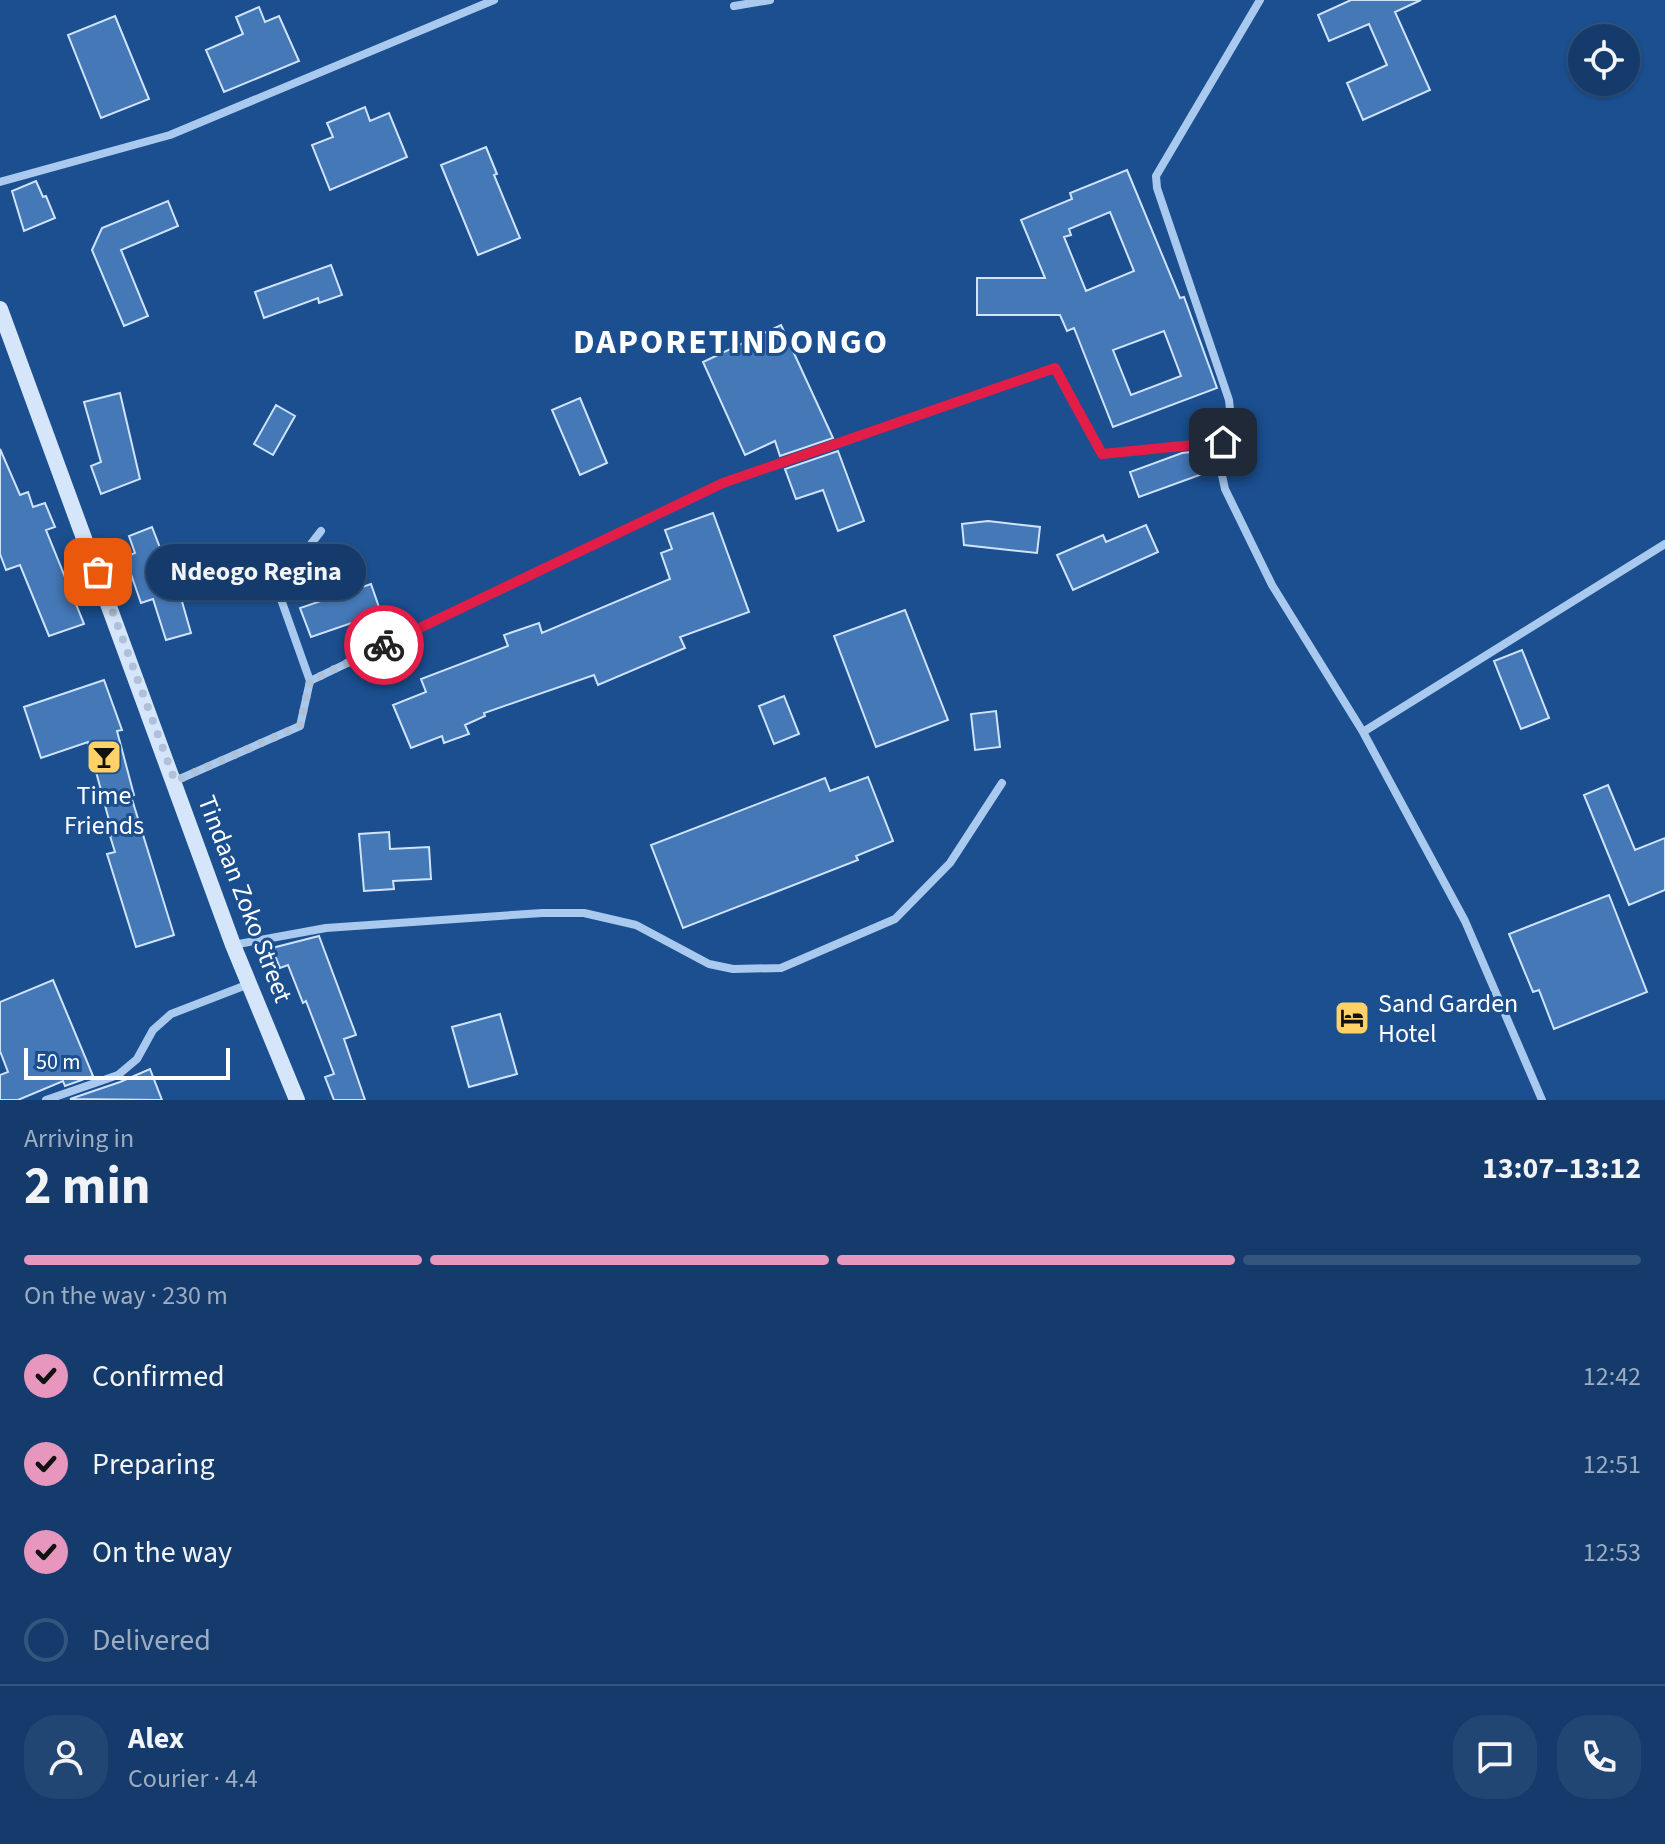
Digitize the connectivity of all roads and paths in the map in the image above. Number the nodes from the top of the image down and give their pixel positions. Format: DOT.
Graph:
graph roads {
  1 [pos="494,0"];
  2 [pos="770,0"];
  3 [pos="1260,0"];
  4 [pos="734,6"];
  5 [pos="0,182"];
  6 [pos="0,309"];
  7 [pos="1223,442"];
  8 [pos="321,531"];
  9 [pos="1665,544"];
  10 [pos="310,681"];
  11 [pos="1363,732"];
  12 [pos="175,781"];
  13 [pos="1002,783"];
  14 [pos="233,945"];
  15 [pos="250,984"];
  16 [pos="46,1100"];
  17 [pos="297,1100"];
  18 [pos="1542,1100"];
  1 -- 5 [label="street"];
  2 -- 4 [label="street"];
  3 -- 7 [label="street"];
  6 -- 12 [label="main road, Tindaan Zoko Street"];
  7 -- 10 [label="street"];
  7 -- 11 [label="street"];
  8 -- 10 [label="street"];
  9 -- 11 [label="street"];
  10 -- 12 [label="street"];
  11 -- 18 [label="street"];
  12 -- 14 [label="main road, Tindaan Zoko Street"];
  13 -- 14 [label="street"];
  14 -- 15 [label="main road, Tindaan Zoko Street"];
  15 -- 16 [label="street"];
  15 -- 17 [label="main road, Tindaan Zoko Street"];
}
